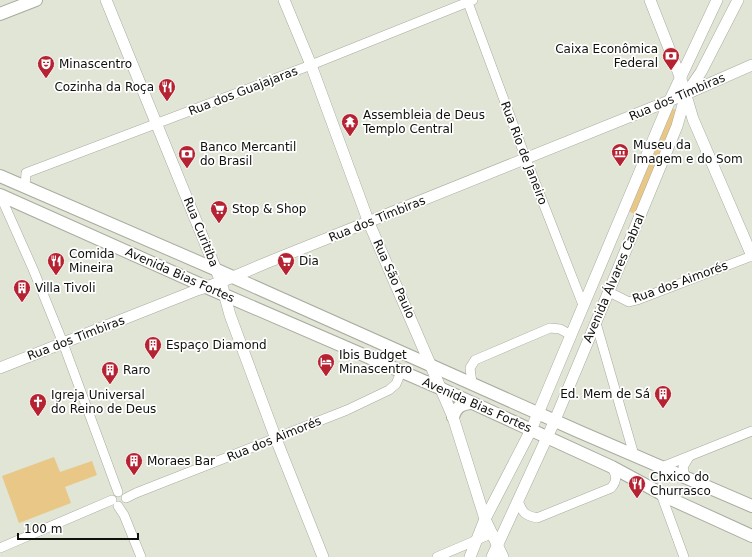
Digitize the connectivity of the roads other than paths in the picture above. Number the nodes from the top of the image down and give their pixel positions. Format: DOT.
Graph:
graph roads {
  1 [pos="36,0"];
  2 [pos="106,0"];
  3 [pos="284,0"];
  4 [pos="650,0"];
  5 [pos="717,0"];
  6 [pos="738,0"];
  7 [pos="469,1"];
  8 [pos="0,14"];
  9 [pos="752,65"];
  10 [pos="310,66"];
  11 [pos="681,79"];
  12 [pos="686,94"];
  13 [pos="670,100"];
  14 [pos="156,124"];
  15 [pos="526,159"];
  16 [pos="0,176"];
  17 [pos="24,187"];
  18 [pos="0,195"];
  19 [pos="369,222"];
  20 [pos="752,256"];
  21 [pos="217,270"];
  22 [pos="227,280"];
  23 [pos="206,287"];
  24 [pos="609,292"];
  25 [pos="225,295"];
  26 [pos="583,305"];
  27 [pos="596,323"];
  28 [pos="571,335"];
  29 [pos="63,343"];
  30 [pos="432,367"];
  31 [pos="0,368"];
  32 [pos="401,372"];
  33 [pos="472,383"];
  34 [pos="442,389"];
  35 [pos="470,402"];
  36 [pos="538,412"];
  37 [pos="454,417"];
  38 [pos="555,420"];
  39 [pos="530,430"];
  40 [pos="752,431"];
  41 [pos="547,438"];
  42 [pos="276,439"];
  43 [pos="634,455"];
  44 [pos="689,457"];
  45 [pos="612,467"];
  46 [pos="662,467"];
  47 [pos="685,477"];
  48 [pos="118,498"];
  49 [pos="518,501"];
  50 [pos="670,505"];
  51 [pos="752,506"];
  52 [pos="485,519"];
  53 [pos="752,536"];
  54 [pos="495,538"];
  55 [pos="477,541"];
  56 [pos="0,548"];
  57 [pos="141,557"];
  58 [pos="323,557"];
  59 [pos="436,557"];
  60 [pos="470,557"];
  61 [pos="492,557"];
  62 [pos="503,557"];
  63 [pos="684,557"];
  1 -- 8 [label="main road"];
  2 -- 14 [label="street, Rua Curitiba"];
  3 -- 10 [label="street, Rua São Paulo"];
  4 -- 11 [label="street"];
  5 -- 11 [label="street, Avenida Álvares Cabral"];
  6 -- 12 [label="street, Avenida Álvares Cabral"];
  7 -- 10 [label="street, Rua dos Guajajaras"];
  7 -- 15 [label="street, Rua Rio de Janeiro"];
  9 -- 12 [label="street, Rua dos Timbiras"];
  10 -- 14 [label="street, Rua dos Guajajaras"];
  10 -- 19 [label="street, Rua São Paulo"];
  11 -- 12 [label="street"];
  11 -- 13 [label="street, Avenida Álvares Cabral"];
  12 -- 13 [label="street, Rua dos Timbiras"];
  12 -- 20 [label="street"];
  12 -- 24 [label="street, Avenida Álvares Cabral"];
  13 -- 15 [label="street, Rua dos Timbiras"];
  13 -- 26 [label="street, Avenida Álvares Cabral"];
  14 -- 17 [label="street, Rua dos Guajajaras"];
  14 -- 21 [label="street, Rua Curitiba"];
  15 -- 19 [label="street, Rua dos Timbiras"];
  15 -- 26 [label="street, Rua Rio de Janeiro"];
  16 -- 17 [label="main road, Avenida Bias Fortes"];
  17 -- 21 [label="main road, Avenida Bias Fortes"];
  18 -- 23 [label="main road, Avenida Bias Fortes"];
  18 -- 29 [label="street"];
  19 -- 22 [label="street, Rua dos Timbiras"];
  19 -- 30 [label="street, Rua São Paulo"];
  20 -- 24 [label="street, Rua dos Aimorés"];
  21 -- 22 [label="main road, Avenida Bias Fortes"];
  22 -- 23 [label="street, Rua dos Timbiras"];
  22 -- 25 [label="street, Rua Curitiba"];
  22 -- 30 [label="main road, Avenida Bias Fortes"];
  23 -- 25 [label="main road, Avenida Bias Fortes"];
  23 -- 29 [label="street, Rua dos Timbiras"];
  24 -- 27 [label="street, Avenida Álvares Cabral"];
  25 -- 32 [label="main road, Avenida Bias Fortes"];
  25 -- 42 [label="street, Rua Curitiba"];
  26 -- 28 [label="street, Avenida Álvares Cabral"];
  27 -- 38 [label="street, Avenida Álvares Cabral"];
  27 -- 43 [label="street"];
  28 -- 33 [label="street"];
  28 -- 36 [label="street, Avenida Álvares Cabral"];
  29 -- 31 [label="street, Rua dos Timbiras"];
  29 -- 48 [label="street"];
  30 -- 33 [label="main road, Avenida Bias Fortes"];
  30 -- 34 [label="street, Rua São Paulo"];
  32 -- 34 [label="main road, Avenida Bias Fortes"];
  32 -- 42 [label="street, Rua dos Aimorés"];
  33 -- 36 [label="main road, Avenida Bias Fortes"];
  34 -- 35 [label="main road, Avenida Bias Fortes"];
  34 -- 37 [label="street, Rua São Paulo"];
  35 -- 37 [label="main road"];
  35 -- 39 [label="main road, Avenida Bias Fortes"];
  36 -- 38 [label="main road, Avenida Bias Fortes"];
  36 -- 39 [label="street, Avenida Álvares Cabral"];
  37 -- 52 [label="street, Rua São Paulo"];
  38 -- 41 [label="street, Avenida Álvares Cabral"];
  38 -- 43 [label="main road, Avenida Bias Fortes"];
  39 -- 41 [label="main road, Avenida Bias Fortes"];
  39 -- 52 [label="street, Avenida Álvares Cabral"];
  40 -- 44 [label="street"];
  41 -- 45 [label="main road, Avenida Bias Fortes"];
  41 -- 49 [label="street, Avenida Álvares Cabral"];
  42 -- 48 [label="street, Rua dos Aimorés"];
  42 -- 58 [label="street, Rua Curitiba"];
  43 -- 46 [label="main road, Avenida Bias Fortes"];
  44 -- 46 [label="street"];
  44 -- 47 [label="street"];
  45 -- 49 [label="street"];
  45 -- 50 [label="main road, Avenida Bias Fortes"];
  46 -- 47 [label="main road, Avenida Bias Fortes"];
  47 -- 51 [label="main road, Avenida Bias Fortes"];
  48 -- 56 [label="street, Rua dos Aimorés"];
  48 -- 57 [label="street"];
  49 -- 54 [label="street, Avenida Álvares Cabral"];
  50 -- 53 [label="main road, Avenida Bias Fortes"];
  50 -- 63 [label="street"];
  52 -- 54 [label="street, Rua São Paulo"];
  52 -- 55 [label="street, Avenida Álvares Cabral"];
  54 -- 55 [label="street"];
  54 -- 61 [label="street, Avenida Álvares Cabral"];
  54 -- 62 [label="street, Rua São Paulo"];
  55 -- 59 [label="street"];
  55 -- 60 [label="street, Avenida Álvares Cabral"];
}
